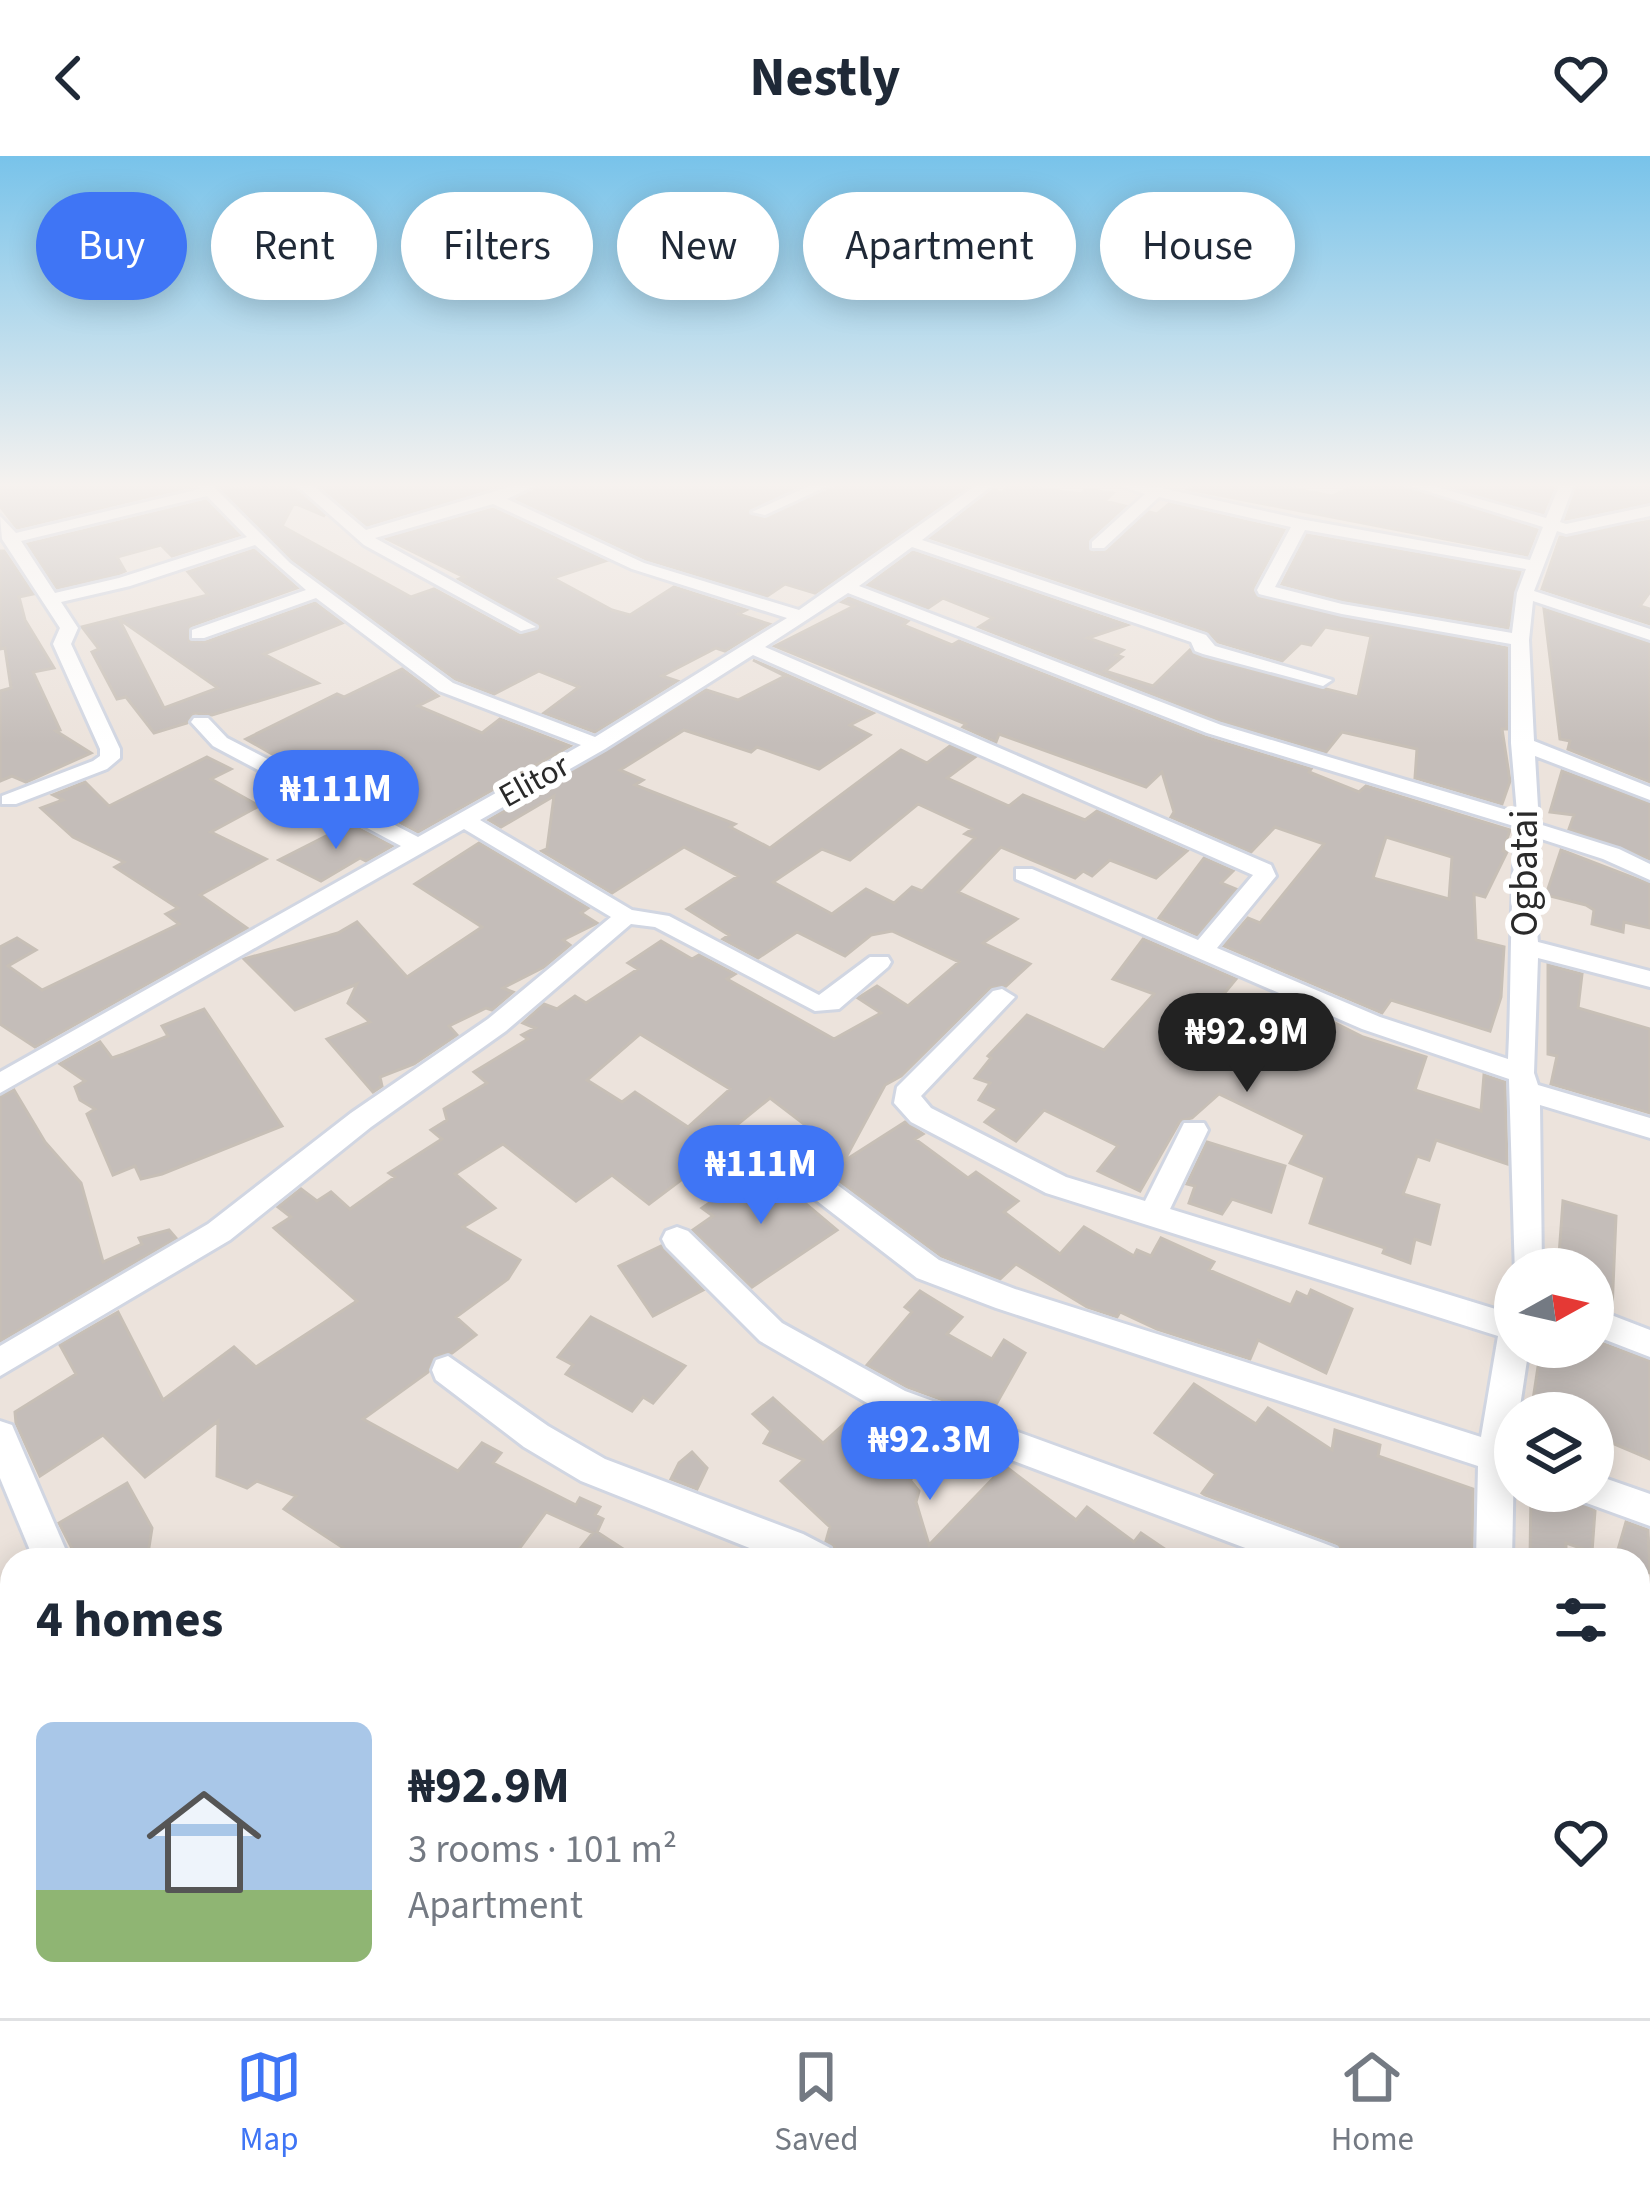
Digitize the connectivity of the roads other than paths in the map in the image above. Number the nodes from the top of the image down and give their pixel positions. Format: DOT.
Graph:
graph roads {
  1 [pos="32,571"];
  2 [pos="158,571"];
  3 [pos="293,571"];
  4 [pos="427,571"];
  5 [pos="654,571"];
  6 [pos="871,571"];
  7 [pos="998,571"];
  8 [pos="1275,571"];
  9 [pos="1532,571"];
  10 [pos="847,587"];
  11 [pos="316,592"];
  12 [pos="1525,593"];
  13 [pos="51,598"];
  14 [pos="800,616"];
  15 [pos="527,627"];
  16 [pos="198,634"];
  17 [pos="1650,635"];
  18 [pos="1520,640"];
  19 [pos="749,647"];
  20 [pos="1323,680"];
  21 [pos="201,722"];
  22 [pos="1521,743"];
  23 [pos="598,745"];
  24 [pos="1650,794"];
  25 [pos="9,800"];
  26 [pos="464,820"];
  27 [pos="1528,826"];
  28 [pos="418,846"];
  29 [pos="1650,873"];
  30 [pos="1024,874"];
  31 [pos="626,916"];
  32 [pos="1526,947"];
  33 [pos="1200,952"];
  34 [pos="879,962"];
  35 [pos="1650,980"];
  36 [pos="1002,997"];
  37 [pos="1523,1082"];
  38 [pos="0,1084"];
  39 [pos="1650,1128"];
  40 [pos="1195,1130"];
  41 [pos="757,1140"];
  42 [pos="1153,1214"];
  43 [pos="677,1239"];
  44 [pos="1527,1248"];
  45 [pos="1494,1322"];
  46 [pos="1614,1330"];
  47 [pos="1650,1344"];
  48 [pos="0,1362"];
  49 [pos="448,1370"];
  50 [pos="0,1436"];
  51 [pos="1494,1455"];
  52 [pos="1614,1497"];
  53 [pos="1650,1510"];
  54 [pos="1499,1512"];
  55 [pos="47,1548"];
  56 [pos="790,1548"];
  57 [pos="1290,1548"];
  58 [pos="1495,1548"];
  1 -- 13 [label="street"];
  2 -- 13 [label="street"];
  3 -- 11 [label="street"];
  4 -- 15 [label="street"];
  5 -- 14 [label="street"];
  6 -- 10 [label="street, Elitor"];
  7 -- 20 [label="street"];
  8 -- 18 [label="street"];
  9 -- 12 [label="street, Ogbatai"];
  10 -- 14 [label="street, Elitor"];
  10 -- 27 [label="street"];
  11 -- 16 [label="street"];
  11 -- 23 [label="street"];
  12 -- 17 [label="street"];
  12 -- 18 [label="street, Ogbatai"];
  13 -- 25 [label="street"];
  14 -- 19 [label="street, Elitor"];
  18 -- 22 [label="street, Ogbatai"];
  19 -- 23 [label="street, Elitor"];
  19 -- 33 [label="street"];
  21 -- 28 [label="street"];
  22 -- 24 [label="street"];
  22 -- 27 [label="street, Ogbatai"];
  23 -- 26 [label="street, Elitor"];
  26 -- 28 [label="street, Elitor"];
  26 -- 31 [label="street"];
  27 -- 29 [label="street"];
  27 -- 32 [label="street, Ogbatai"];
  28 -- 38 [label="street, Elitor"];
  30 -- 33 [label="street"];
  31 -- 34 [label="street"];
  31 -- 48 [label="street"];
  32 -- 35 [label="street"];
  32 -- 37 [label="street, Ogbatai"];
  33 -- 37 [label="street"];
  36 -- 42 [label="street"];
  37 -- 39 [label="street"];
  37 -- 44 [label="street, Ogbatai"];
  40 -- 42 [label="street"];
  41 -- 51 [label="street"];
  42 -- 45 [label="street"];
  43 -- 57 [label="street"];
  46 -- 47 [label="street"];
  49 -- 56 [label="street"];
  50 -- 55 [label="street"];
  52 -- 53 [label="street"];
  54 -- 58 [label="street"];
}
